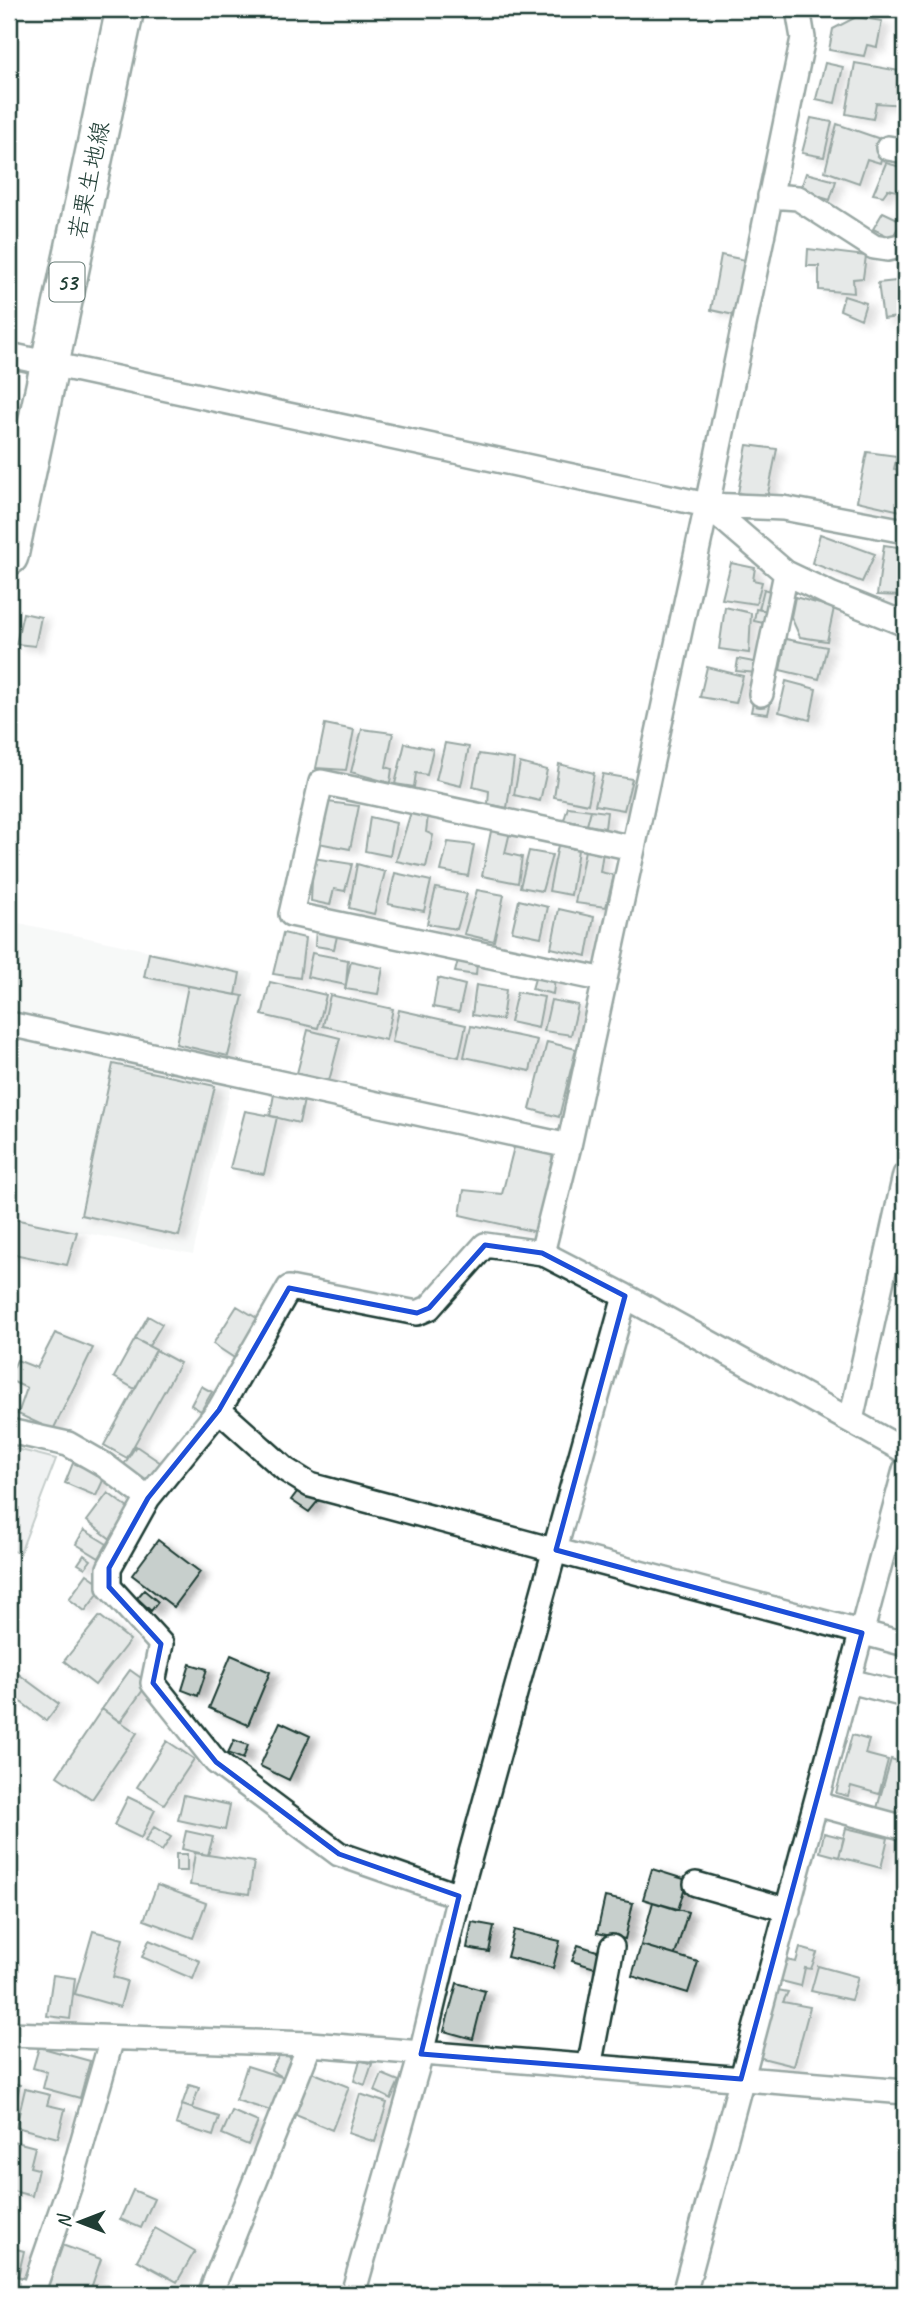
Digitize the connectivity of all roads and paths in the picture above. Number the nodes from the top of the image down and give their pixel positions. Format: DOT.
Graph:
graph roads {
  1 [pos="125,9"];
  2 [pos="799,9"];
  3 [pos="770,196"];
  4 [pos="905,245"];
  5 [pos="9,355"];
  6 [pos="50,364"];
  7 [pos="707,505"];
  8 [pos="905,531"];
  9 [pos="9,556"];
  10 [pos="786,573"];
  11 [pos="905,624"];
  12 [pos="761,694"];
  13 [pos="633,848"];
  14 [pos="605,980"];
  15 [pos="9,1024"];
  16 [pos="569,1146"];
  17 [pos="905,1175"];
  18 [pos="542,1253"];
  19 [pos="625,1296"];
  20 [pos="219,1410"];
  21 [pos="850,1420"];
  22 [pos="9,1431"];
  23 [pos="905,1451"];
  24 [pos="905,1470"];
  25 [pos="148,1498"];
  26 [pos="556,1550"];
  27 [pos="862,1633"];
  28 [pos="905,1644"];
  29 [pos="849,1681"];
  30 [pos="905,1695"];
  31 [pos="816,1804"];
  32 [pos="905,1828"];
  33 [pos="696,1884"];
  34 [pos="459,1896"];
  35 [pos="788,1910"];
  36 [pos="612,1947"];
  37 [pos="9,2034"];
  38 [pos="111,2038"];
  39 [pos="310,2044"];
  40 [pos="421,2054"];
  41 [pos="589,2067"];
  42 [pos="741,2079"];
  43 [pos="905,2091"];
  44 [pos="9,2287"];
  45 [pos="32,2294"];
  46 [pos="210,2294"];
  47 [pos="353,2294"];
  48 [pos="684,2294"];
  1 -- 6 [label="main road, 若栗生地線 / 53"];
  2 -- 3 [label="street"];
  3 -- 4 [label="street"];
  3 -- 7 [label="street"];
  5 -- 6 [label="street"];
  6 -- 7 [label="street"];
  6 -- 9 [label="main road, 若栗生地線 / 53"];
  7 -- 8 [label="street"];
  7 -- 10 [label="street"];
  7 -- 13 [label="street"];
  10 -- 11 [label="street"];
  10 -- 12 [label="street"];
  13 -- 14 [label="street"];
  13 -- 14 [label="street"];
  14 -- 16 [label="street"];
  15 -- 16 [label="street"];
  16 -- 18 [label="street"];
  17 -- 21 [label="street"];
  18 -- 19 [label="street"];
  18 -- 20 [label="street"];
  19 -- 21 [label="street"];
  19 -- 26 [label="street"];
  20 -- 25 [label="street"];
  20 -- 26 [label="street"];
  21 -- 23 [label="street"];
  22 -- 25 [label="street"];
  24 -- 27 [label="street"];
  25 -- 34 [label="street"];
  26 -- 27 [label="street"];
  26 -- 34 [label="street"];
  27 -- 28 [label="street"];
  27 -- 29 [label="street"];
  29 -- 30 [label="street"];
  29 -- 31 [label="street"];
  31 -- 32 [label="street"];
  31 -- 35 [label="street"];
  33 -- 35 [label="street"];
  34 -- 40 [label="street"];
  35 -- 42 [label="street"];
  36 -- 41 [label="street"];
  37 -- 38 [label="street"];
  38 -- 39 [label="street"];
  38 -- 45 [label="street"];
  39 -- 40 [label="street"];
  39 -- 46 [label="street"];
  40 -- 41 [label="street"];
  40 -- 47 [label="street"];
  41 -- 42 [label="street"];
  42 -- 43 [label="street"];
  42 -- 48 [label="street"];
  44 -- 45 [label="street"];
}
